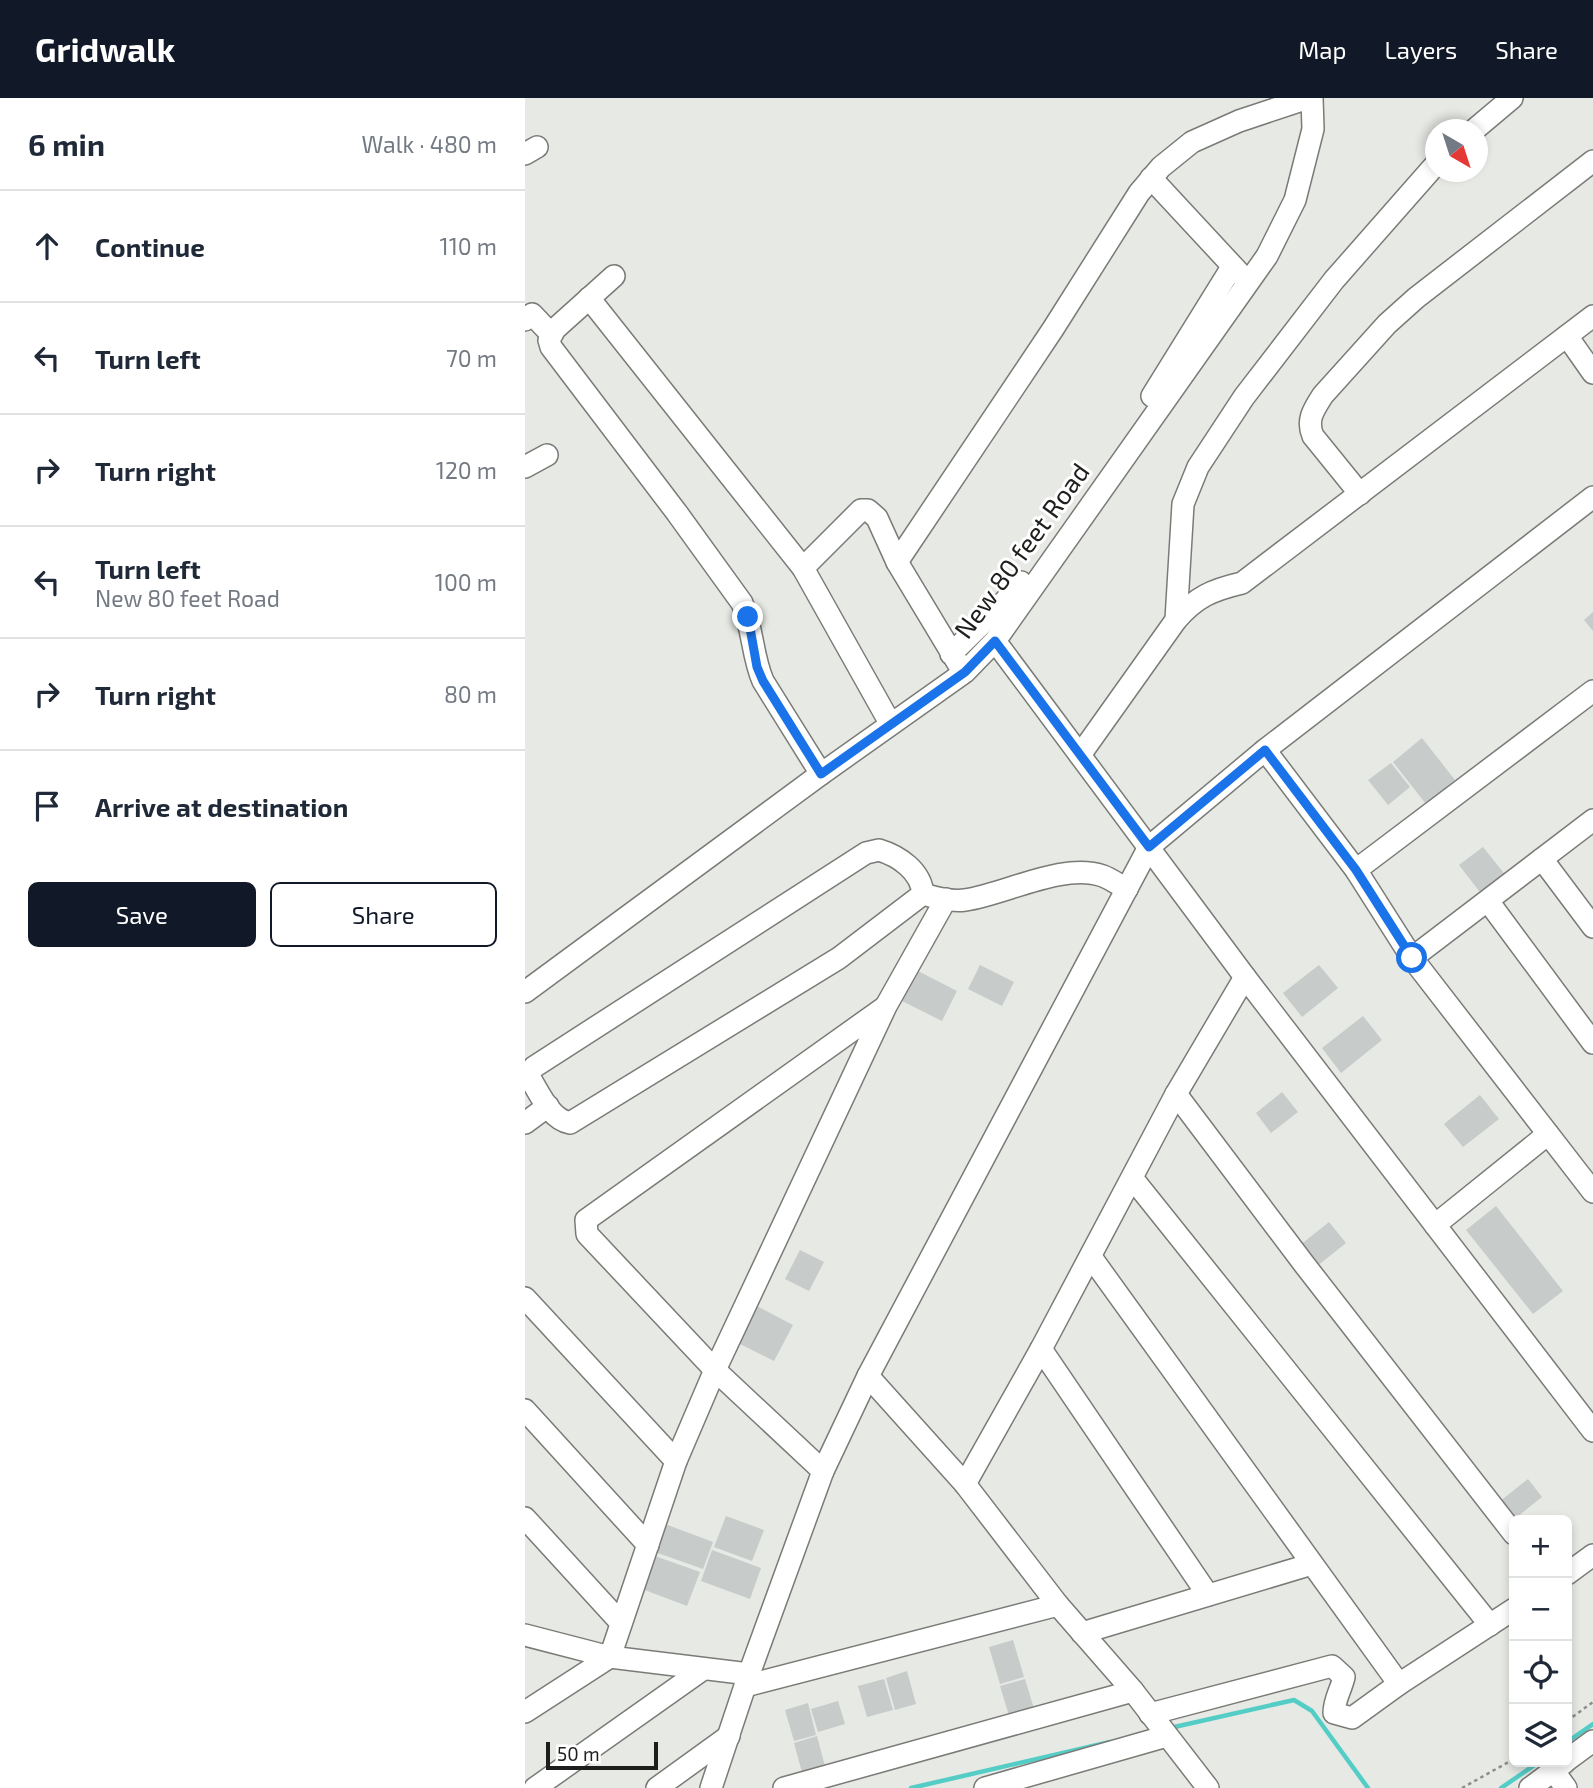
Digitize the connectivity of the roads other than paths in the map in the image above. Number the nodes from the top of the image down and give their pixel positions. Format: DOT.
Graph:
graph roads {
  1 [pos="1310,98"];
  2 [pos="1512,98"];
  3 [pos="1487,119"];
  4 [pos="1593,161"];
  5 [pos="1425,175"];
  6 [pos="1151,178"];
  7 [pos="1233,267"];
  8 [pos="614,276"];
  9 [pos="1249,283"];
  10 [pos="589,298"];
  11 [pos="1593,316"];
  12 [pos="525,320"];
  13 [pos="551,334"];
  14 [pos="1567,336"];
  15 [pos="1593,373"];
  16 [pos="547,455"];
  17 [pos="525,467"];
  18 [pos="1360,494"];
  19 [pos="1593,497"];
  20 [pos="897,562"];
  21 [pos="803,568"];
  22 [pos="1176,620"];
  23 [pos="995,641"];
  24 [pos="951,654"];
  25 [pos="965,672"];
  26 [pos="1593,691"];
  27 [pos="890,723"];
  28 [pos="1265,750"];
  29 [pos="1080,755"];
  30 [pos="821,774"];
  31 [pos="1593,820"];
  32 [pos="1149,847"];
  33 [pos="1542,859"];
  34 [pos="1356,870"];
  35 [pos="1127,889"];
  36 [pos="923,894"];
  37 [pos="946,899"];
  38 [pos="1487,901"];
  39 [pos="1593,927"];
  40 [pos="1412,958"];
  41 [pos="1245,977"];
  42 [pos="525,992"];
  43 [pos="886,1006"];
  44 [pos="1593,1043"];
  45 [pos="1176,1094"];
  46 [pos="548,1106"];
  47 [pos="525,1123"];
  48 [pos="1548,1134"];
  49 [pos="1133,1179"];
  50 [pos="1593,1192"];
  51 [pos="1435,1225"];
  52 [pos="1091,1257"];
  53 [pos="525,1298"];
  54 [pos="1041,1349"];
  55 [pos="715,1370"];
  56 [pos="868,1376"];
  57 [pos="525,1410"];
  58 [pos="1593,1431"];
  59 [pos="676,1461"];
  60 [pos="823,1471"];
  61 [pos="965,1484"];
  62 [pos="525,1518"];
  63 [pos="1509,1528"];
  64 [pos="648,1545"];
  65 [pos="1593,1555"];
  66 [pos="1312,1564"];
  67 [pos="1572,1570"];
  68 [pos="1208,1595"];
  69 [pos="1058,1605"];
  70 [pos="1509,1612"];
  71 [pos="621,1623"];
  72 [pos="1490,1625"];
  73 [pos="1082,1633"];
  74 [pos="525,1635"];
  75 [pos="610,1657"];
  76 [pos="702,1670"];
  77 [pos="747,1680"];
  78 [pos="1399,1684"];
  79 [pos="1133,1692"];
  80 [pos="525,1712"];
  81 [pos="1150,1714"];
  82 [pos="729,1736"];
  83 [pos="1167,1736"];
  84 [pos="1593,1741"];
  85 [pos="1572,1757"];
  86 [pos="1558,1767"];
  87 [pos="1562,1767"];
  88 [pos="535,1788"];
  89 [pos="657,1788"];
  90 [pos="712,1788"];
  91 [pos="784,1788"];
  92 [pos="985,1788"];
  93 [pos="1208,1788"];
  94 [pos="1530,1788"];
  95 [pos="1566,1788"];
  1 -- 6 [label="street"];
  1 -- 9 [label="street, New 80 feet Road"];
  2 -- 3 [label="street"];
  4 -- 18 [label="street"];
  5 -- 22 [label="street"];
  6 -- 7 [label="street"];
  6 -- 20 [label="street"];
  7 -- 9 [label="street"];
  7 -- 24 [label="street"];
  8 -- 10 [label="street"];
  9 -- 23 [label="street, New 80 feet Road"];
  10 -- 13 [label="street"];
  10 -- 21 [label="street"];
  11 -- 14 [label="street"];
  12 -- 13 [label="street"];
  13 -- 30 [label="street"];
  14 -- 15 [label="street"];
  14 -- 18 [label="street"];
  16 -- 17 [label="street"];
  18 -- 22 [label="street"];
  19 -- 28 [label="street"];
  20 -- 21 [label="street"];
  20 -- 24 [label="street"];
  21 -- 27 [label="street"];
  22 -- 29 [label="street"];
  23 -- 25 [label="street, New 80 feet Road"];
  23 -- 29 [label="street"];
  24 -- 25 [label="street"];
  25 -- 27 [label="street, New 80 feet Road"];
  26 -- 34 [label="street"];
  27 -- 30 [label="street, New 80 feet Road"];
  28 -- 32 [label="street"];
  28 -- 34 [label="street"];
  29 -- 32 [label="street"];
  30 -- 42 [label="street, New 80 feet Road"];
  31 -- 33 [label="street"];
  32 -- 35 [label="street"];
  32 -- 41 [label="street"];
  33 -- 38 [label="street"];
  33 -- 39 [label="street"];
  34 -- 40 [label="street"];
  35 -- 37 [label="street"];
  35 -- 56 [label="street"];
  36 -- 37 [label="street"];
  36 -- 46 [label="street"];
  36 -- 46 [label="street"];
  37 -- 43 [label="street"];
  38 -- 40 [label="street"];
  38 -- 44 [label="street"];
  40 -- 48 [label="street"];
  41 -- 45 [label="street"];
  41 -- 51 [label="street"];
  43 -- 55 [label="street"];
  43 -- 55 [label="street"];
  45 -- 49 [label="street"];
  45 -- 63 [label="street"];
  46 -- 47 [label="street"];
  48 -- 50 [label="street"];
  48 -- 51 [label="street"];
  49 -- 52 [label="street"];
  49 -- 72 [label="street"];
  51 -- 58 [label="street"];
  52 -- 54 [label="street"];
  52 -- 66 [label="street"];
  53 -- 59 [label="street"];
  54 -- 61 [label="street"];
  54 -- 68 [label="street"];
  55 -- 59 [label="street"];
  55 -- 60 [label="street"];
  56 -- 60 [label="street"];
  56 -- 61 [label="street"];
  57 -- 64 [label="street"];
  59 -- 64 [label="street"];
  60 -- 77 [label="street"];
  61 -- 69 [label="street"];
  62 -- 71 [label="street"];
  64 -- 71 [label="street"];
  65 -- 67 [label="street"];
  66 -- 68 [label="street"];
  66 -- 78 [label="street"];
  68 -- 73 [label="street"];
  69 -- 73 [label="street"];
  69 -- 77 [label="street"];
  70 -- 72 [label="street"];
  71 -- 75 [label="street"];
  72 -- 78 [label="street"];
  73 -- 79 [label="street"];
  74 -- 75 [label="street"];
  75 -- 76 [label="street"];
  75 -- 80 [label="street"];
  76 -- 77 [label="street"];
  76 -- 88 [label="street"];
  77 -- 82 [label="street"];
  78 -- 81 [label="street"];
  79 -- 81 [label="street"];
  79 -- 91 [label="street"];
  81 -- 83 [label="street"];
  82 -- 89 [label="street"];
  82 -- 90 [label="street"];
  83 -- 92 [label="street"];
  83 -- 93 [label="street"];
  84 -- 85 [label="street"];
  86 -- 94 [label="street"];
  87 -- 95 [label="street"];
}
